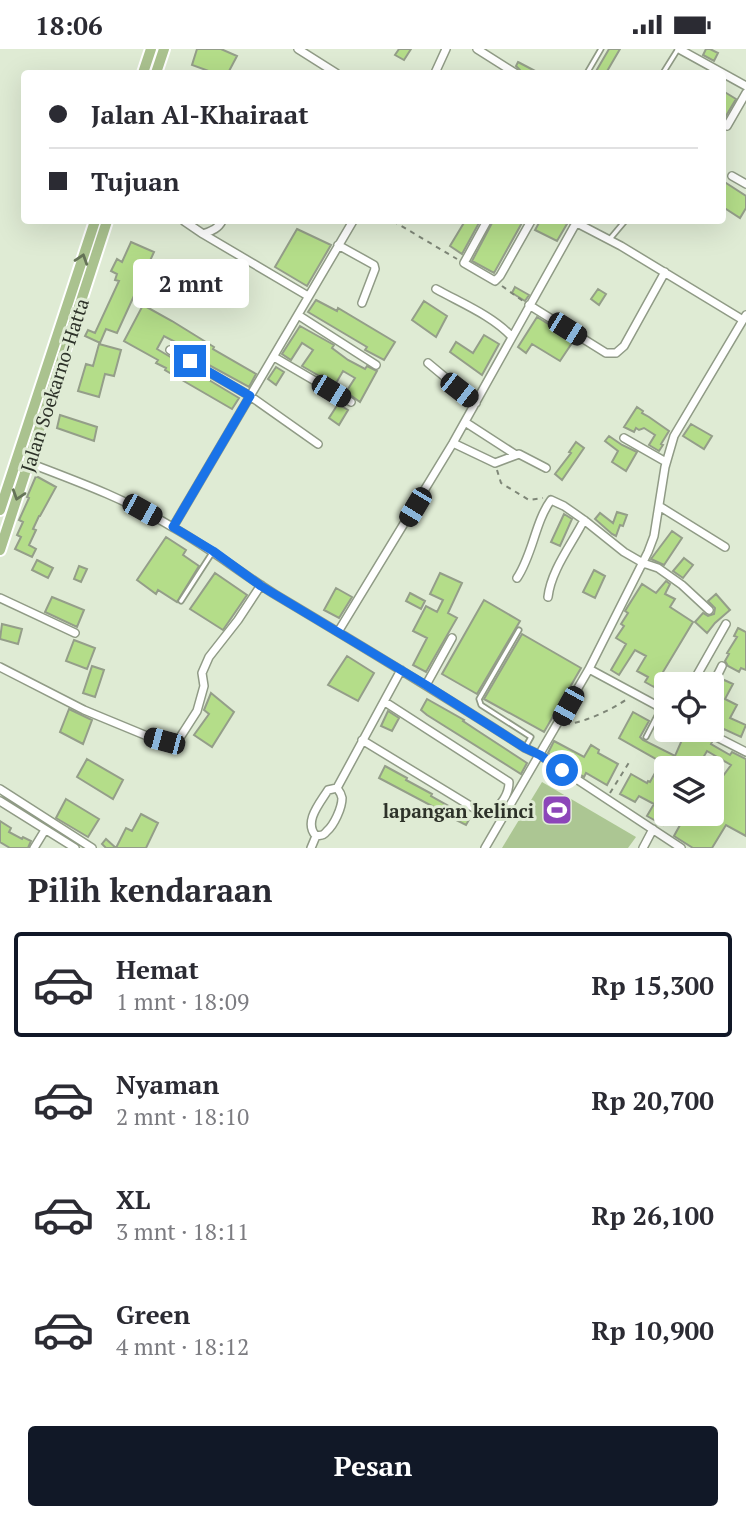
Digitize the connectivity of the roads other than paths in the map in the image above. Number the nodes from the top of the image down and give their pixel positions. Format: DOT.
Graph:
graph roads {
  1 [pos="151,49"];
  2 [pos="163,49"];
  3 [pos="298,49"];
  4 [pos="446,49"];
  5 [pos="477,49"];
  6 [pos="601,49"];
  7 [pos="679,49"];
  8 [pos="144,70"];
  9 [pos="157,70"];
  10 [pos="331,70"];
  11 [pos="436,70"];
  12 [pos="510,70"];
  13 [pos="589,70"];
  14 [pos="665,70"];
  15 [pos="710,70"];
  16 [pos="726,76"];
  17 [pos="745,83"];
  18 [pos="746,93"];
  19 [pos="727,126"];
  20 [pos="732,176"];
  21 [pos="746,184"];
  22 [pos="94,224"];
  23 [pos="106,224"];
  24 [pos="188,224"];
  25 [pos="221,224"];
  26 [pos="351,224"];
  27 [pos="485,224"];
  28 [pos="529,224"];
  29 [pos="578,224"];
  30 [pos="581,224"];
  31 [pos="622,224"];
  32 [pos="202,234"];
  33 [pos="609,240"];
  34 [pos="338,245"];
  35 [pos="665,272"];
  36 [pos="436,289"];
  37 [pos="308,296"];
  38 [pos="362,303"];
  39 [pos="529,305"];
  40 [pos="298,315"];
  41 [pos="745,318"];
  42 [pos="738,329"];
  43 [pos="746,334"];
  44 [pos="512,337"];
  45 [pos="170,350"];
  46 [pos="274,357"];
  47 [pos="428,363"];
  48 [pos="376,365"];
  49 [pos="250,396"];
  50 [pos="351,402"];
  51 [pos="475,403"];
  52 [pos="465,422"];
  53 [pos="624,438"];
  54 [pos="453,443"];
  55 [pos="318,444"];
  56 [pos="516,455"];
  57 [pos="666,462"];
  58 [pos="29,463"];
  59 [pos="546,468"];
  60 [pos="659,506"];
  61 [pos="0,510"];
  62 [pos="584,520"];
  63 [pos="173,527"];
  64 [pos="725,547"];
  65 [pos="0,550"];
  66 [pos="213,551"];
  67 [pos="643,563"];
  68 [pos="517,578"];
  69 [pos="261,586"];
  70 [pos="548,597"];
  71 [pos="0,599"];
  72 [pos="181,601"];
  73 [pos="709,610"];
  74 [pos="726,624"];
  75 [pos="519,630"];
  76 [pos="338,632"];
  77 [pos="75,633"];
  78 [pos="452,638"];
  79 [pos="722,666"];
  80 [pos="0,667"];
  81 [pos="589,669"];
  82 [pos="401,670"];
  83 [pos="699,672"];
  84 [pos="719,672"];
  85 [pos="426,685"];
  86 [pos="385,702"];
  87 [pos="654,705"];
  88 [pos="654,725"];
  89 [pos="646,737"];
  90 [pos="362,740"];
  91 [pos="724,741"];
  92 [pos="525,748"];
  93 [pos="746,752"];
  94 [pos="540,755"];
  95 [pos="337,788"];
  96 [pos="0,789"];
  97 [pos="0,801"];
  98 [pos="46,829"];
  99 [pos="653,829"];
  100 [pos="316,836"];
  101 [pos="34,848"];
  102 [pos="75,848"];
  103 [pos="92,848"];
  104 [pos="311,848"];
  105 [pos="485,848"];
  106 [pos="643,848"];
  107 [pos="681,848"];
  1 -- 8 [label="main road"];
  2 -- 9 [label="main road"];
  3 -- 10 [label="street"];
  4 -- 11 [label="street"];
  5 -- 12 [label="street"];
  6 -- 13 [label="lane"];
  7 -- 14 [label="lane"];
  7 -- 15 [label="street"];
  16 -- 17 [label="street"];
  18 -- 19 [label="street"];
  20 -- 21 [label="street"];
  61 -- 22 [label="main road, Jalan Soekarno-Hatta, one-way"];
  23 -- 58 [label="main road, Jalan Soekarno-Hatta"];
  24 -- 32 [label="street"];
  25 -- 32 [label="street"];
  26 -- 34 [label="street"];
  27 -- 28 [label="street"];
  29 -- 39 [label="street"];
  30 -- 33 [label="street"];
  31 -- 33 [label="lane"];
  32 -- 37 [label="street"];
  33 -- 35 [label="street"];
  34 -- 37 [label="street"];
  34 -- 38 [label="street"];
  35 -- 39 [label="street"];
  35 -- 41 [label="street"];
  36 -- 44 [label="street"];
  37 -- 40 [label="street"];
  39 -- 44 [label="street"];
  40 -- 46 [label="street"];
  40 -- 48 [label="street"];
  41 -- 42 [label="street"];
  42 -- 43 [label="street"];
  42 -- 57 [label="street"];
  44 -- 51 [label="street"];
  45 -- 49 [label="street"];
  46 -- 49 [label="street"];
  46 -- 50 [label="street"];
  47 -- 51 [label="street"];
  49 -- 55 [label="street"];
  49 -- 63 [label="street"];
  51 -- 52 [label="street"];
  52 -- 54 [label="street"];
  52 -- 56 [label="street"];
  53 -- 57 [label="street"];
  54 -- 56 [label="street"];
  54 -- 76 [label="street"];
  56 -- 59 [label="street"];
  57 -- 60 [label="street"];
  58 -- 63 [label="street"];
  58 -- 65 [label="main road, Jalan Soekarno-Hatta, one-way"];
  60 -- 64 [label="street"];
  60 -- 67 [label="street"];
  62 -- 67 [label="street"];
  62 -- 68 [label="street"];
  62 -- 70 [label="street"];
  63 -- 66 [label="street"];
  66 -- 69 [label="street"];
  66 -- 72 [label="lane"];
  67 -- 73 [label="street"];
  67 -- 81 [label="street"];
  69 -- 76 [label="street"];
  69 -- 80 [label="street"];
  71 -- 77 [label="street"];
  74 -- 83 [label="street"];
  75 -- 92 [label="lane"];
  76 -- 82 [label="street"];
  78 -- 85 [label="street"];
  79 -- 84 [label="street"];
  81 -- 87 [label="street"];
  81 -- 94 [label="street"];
  82 -- 85 [label="street"];
  82 -- 86 [label="street"];
  85 -- 92 [label="street"];
  86 -- 90 [label="street"];
  86 -- 90 [label="street"];
  88 -- 89 [label="lane"];
  90 -- 95 [label="street"];
  91 -- 93 [label="street"];
  92 -- 94 [label="street"];
  94 -- 99 [label="street"];
  94 -- 105 [label="street"];
  95 -- 100 [label="street"];
  95 -- 100 [label="street"];
  96 -- 103 [label="street"];
  97 -- 98 [label="street"];
  98 -- 101 [label="street"];
  98 -- 102 [label="street"];
  99 -- 106 [label="street"];
  99 -- 107 [label="street"];
  100 -- 104 [label="street"];
}
